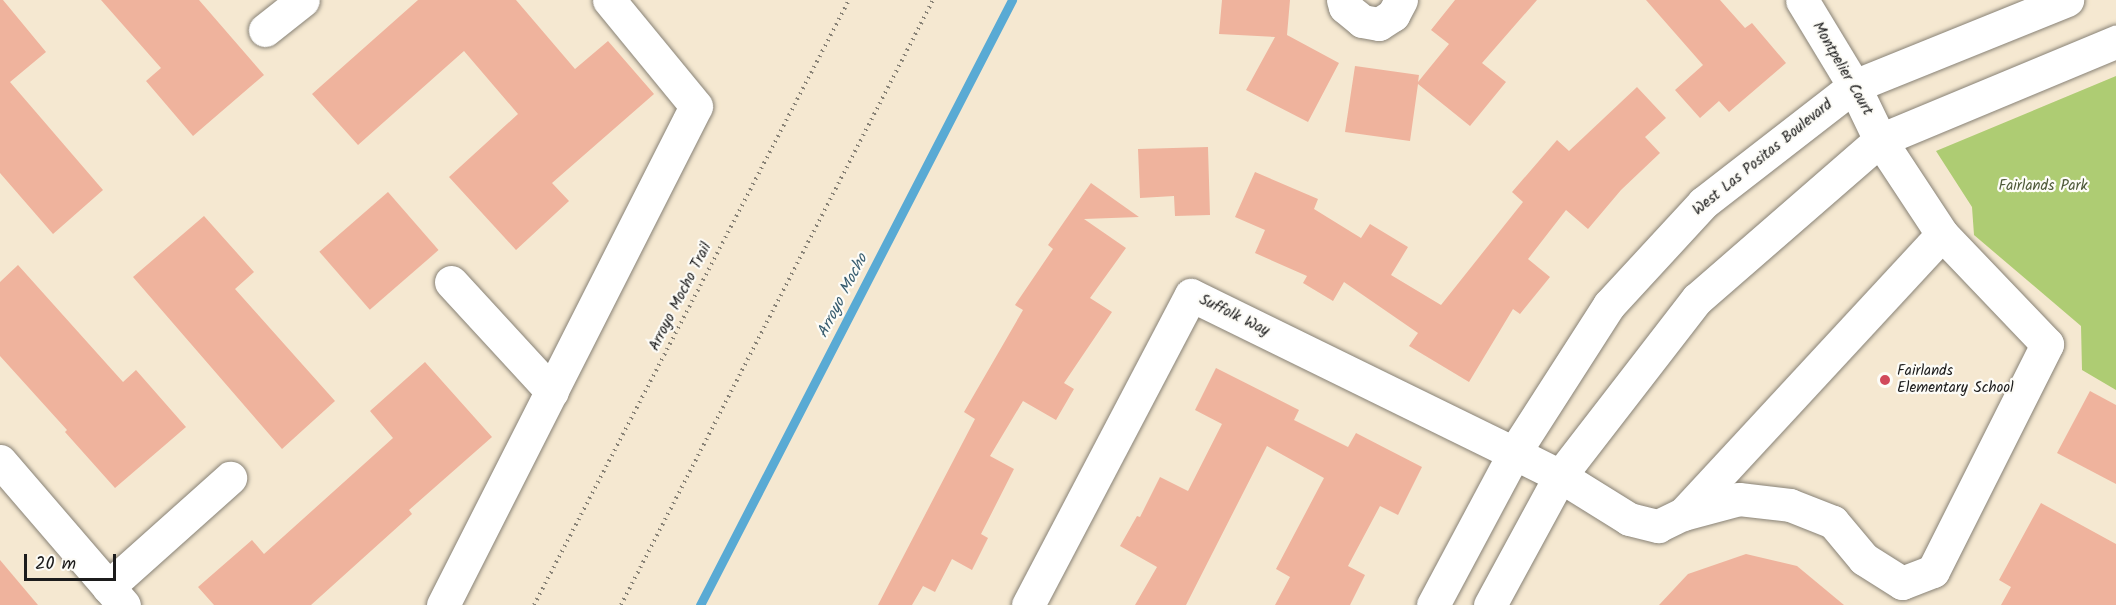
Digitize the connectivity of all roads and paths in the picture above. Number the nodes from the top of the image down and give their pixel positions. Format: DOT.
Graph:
graph roads {
  1 [pos="303,0"];
  2 [pos="609,0"];
  3 [pos="849,0"];
  4 [pos="933,0"];
  5 [pos="1343,0"];
  6 [pos="1401,0"];
  7 [pos="1802,0"];
  8 [pos="2067,0"];
  9 [pos="265,30"];
  10 [pos="2116,42"];
  11 [pos="1854,86"];
  12 [pos="1880,140"];
  13 [pos="1942,234"];
  14 [pos="451,282"];
  15 [pos="552,393"];
  16 [pos="1515,453"];
  17 [pos="0,461"];
  18 [pos="1560,476"];
  19 [pos="230,478"];
  20 [pos="1683,514"];
  21 [pos="116,596"];
  22 [pos="443,605"];
  23 [pos="534,605"];
  24 [pos="621,605"];
  25 [pos="1028,605"];
  26 [pos="1433,605"];
  27 [pos="1490,605"];
  1 -- 9 [label="street"];
  2 -- 15 [label="street"];
  3 -- 23 [label="path, Arroyo Mocho Trail"];
  4 -- 24 [label="path"];
  5 -- 6 [label="street"];
  7 -- 11 [label="street, Montpelier Court"];
  8 -- 11 [label="street, West Las Positas Boulevard"];
  10 -- 12 [label="street"];
  11 -- 12 [label="street, Montpelier Court"];
  11 -- 16 [label="street, West Las Positas Boulevard"];
  12 -- 13 [label="street, Montpelier Court"];
  12 -- 18 [label="street"];
  13 -- 20 [label="street"];
  13 -- 20 [label="street, Montpelier Court"];
  14 -- 15 [label="street"];
  15 -- 22 [label="street"];
  16 -- 18 [label="street, Suffolk Way"];
  16 -- 25 [label="street, Suffolk Way"];
  16 -- 26 [label="street, West Las Positas Boulevard"];
  17 -- 21 [label="street"];
  18 -- 20 [label="street, Suffolk Way"];
  18 -- 27 [label="street"];
  19 -- 21 [label="street"];
}
